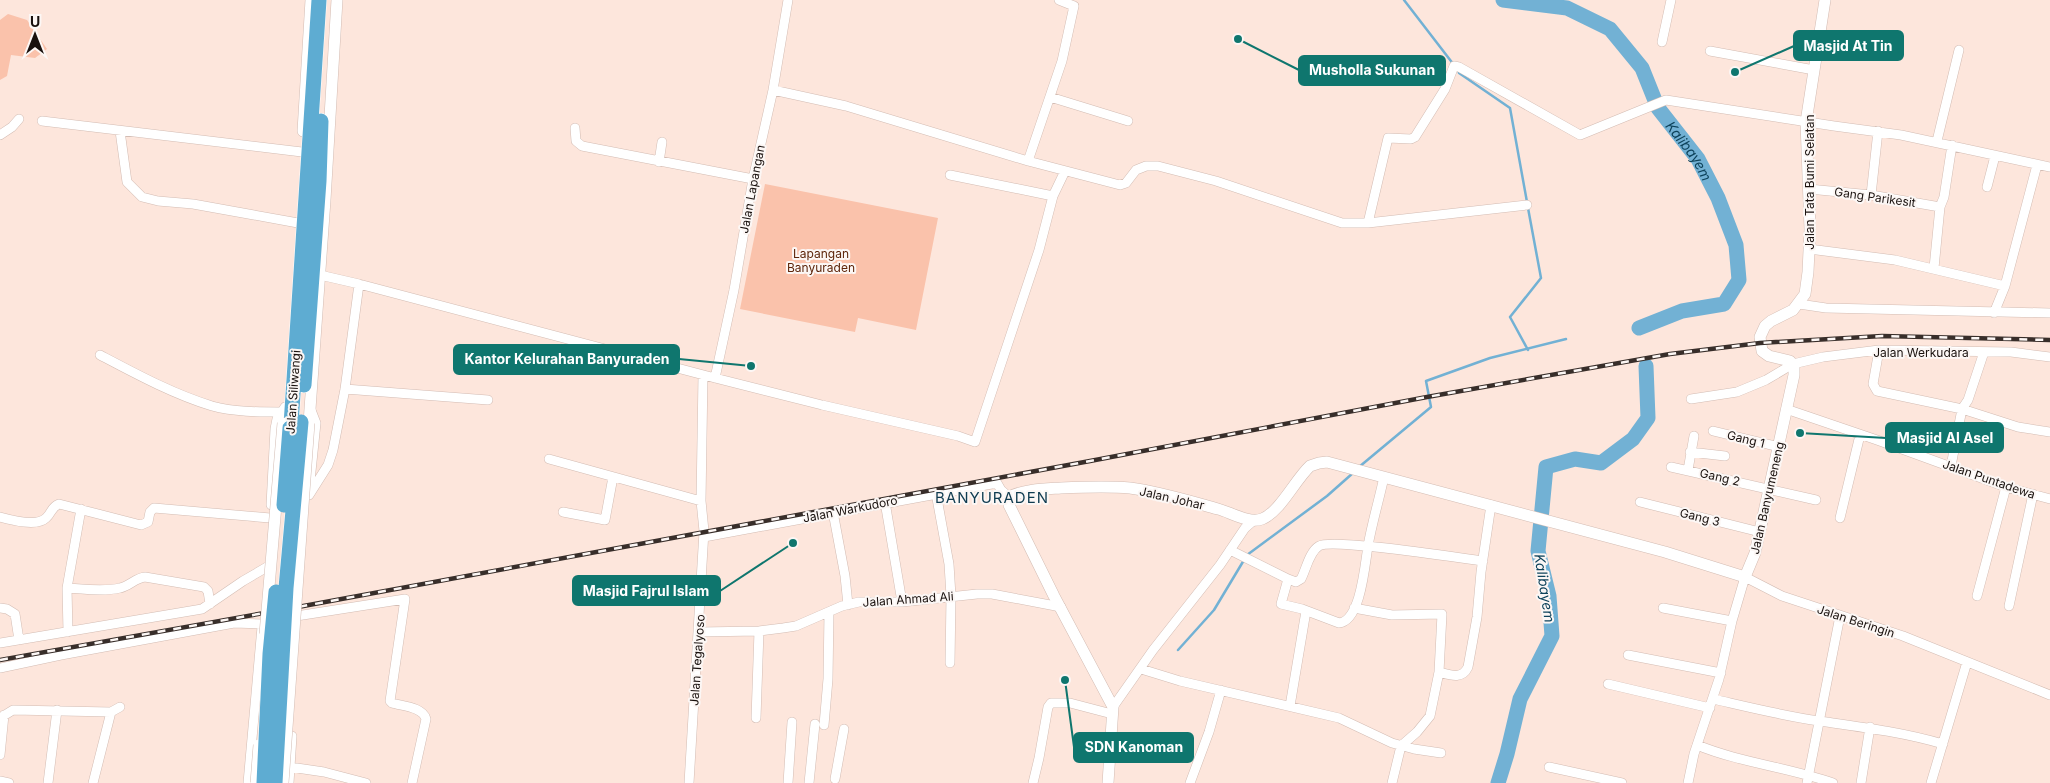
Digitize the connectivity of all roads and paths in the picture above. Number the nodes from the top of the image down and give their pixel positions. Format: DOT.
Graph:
graph roads {
  1 [pos="311,0"];
  2 [pos="319,0"];
  3 [pos="328,0"];
  4 [pos="337,0"];
  5 [pos="788,0"];
  6 [pos="1059,0"];
  7 [pos="1671,0"];
  8 [pos="1825,0"];
  9 [pos="318,25"];
  10 [pos="1662,42"];
  11 [pos="1959,50"];
  12 [pos="1710,51"];
  13 [pos="1814,70"];
  14 [pos="310,86"];
  15 [pos="773,90"];
  16 [pos="1050,97"];
  17 [pos="19,119"];
  18 [pos="42,121"];
  19 [pos="1128,121"];
  20 [pos="1806,122"];
  21 [pos="576,128"];
  22 [pos="120,131"];
  23 [pos="1878,131"];
  24 [pos="0,135"];
  25 [pos="1938,141"];
  26 [pos="662,142"];
  27 [pos="1952,145"];
  28 [pos="302,152"];
  29 [pos="1995,156"];
  30 [pos="1028,161"];
  31 [pos="659,162"];
  32 [pos="2037,165"];
  33 [pos="2050,167"];
  34 [pos="1065,171"];
  35 [pos="950,175"];
  36 [pos="753,179"];
  37 [pos="1987,187"];
  38 [pos="1809,189"];
  39 [pos="1871,195"];
  40 [pos="1053,196"];
  41 [pos="1527,204"];
  42 [pos="1940,207"];
  43 [pos="298,223"];
  44 [pos="1368,223"];
  45 [pos="1809,249"];
  46 [pos="1934,268"];
  47 [pos="320,275"];
  48 [pos="359,284"];
  49 [pos="2005,286"];
  50 [pos="1799,304"];
  51 [pos="1994,313"];
  52 [pos="2050,313"];
  53 [pos="1879,350"];
  54 [pos="1984,352"];
  55 [pos="100,355"];
  56 [pos="2050,357"];
  57 [pos="1793,364"];
  58 [pos="703,375"];
  59 [pos="715,378"];
  60 [pos="345,389"];
  61 [pos="1691,399"];
  62 [pos="488,400"];
  63 [pos="310,408"];
  64 [pos="1786,409"];
  65 [pos="1962,409"];
  66 [pos="292,419"];
  67 [pos="1713,431"];
  68 [pos="2050,432"];
  69 [pos="1860,435"];
  70 [pos="1694,436"];
  71 [pos="1779,447"];
  72 [pos="1690,452"];
  73 [pos="1725,456"];
  74 [pos="549,459"];
  75 [pos="1951,466"];
  76 [pos="1671,467"];
  77 [pos="1688,470"];
  78 [pos="614,477"];
  79 [pos="1384,477"];
  80 [pos="2006,487"];
  81 [pos="1768,488"];
  82 [pos="936,493"];
  83 [pos="2033,494"];
  84 [pos="309,495"];
  85 [pos="1009,497"];
  86 [pos="2050,499"];
  87 [pos="1816,500"];
  88 [pos="701,501"];
  89 [pos="885,502"];
  90 [pos="1640,502"];
  91 [pos="1491,505"];
  92 [pos="81,509"];
  93 [pos="563,512"];
  94 [pos="833,512"];
  95 [pos="0,517"];
  96 [pos="270,518"];
  97 [pos="1840,518"];
  98 [pos="1253,520"];
  99 [pos="1760,532"];
  100 [pos="704,537"];
  101 [pos="1368,547"];
  102 [pos="1230,550"];
  103 [pos="1483,562"];
  104 [pos="267,567"];
  105 [pos="1745,577"];
  106 [pos="1288,580"];
  107 [pos="67,588"];
  108 [pos="951,596"];
  109 [pos="1977,596"];
  110 [pos="902,602"];
  111 [pos="210,604"];
  112 [pos="848,605"];
  113 [pos="2009,606"];
  114 [pos="1061,607"];
  115 [pos="0,608"];
  116 [pos="1354,608"];
  117 [pos="1663,608"];
  118 [pos="1306,611"];
  119 [pos="829,612"];
  120 [pos="297,615"];
  121 [pos="1840,616"];
  122 [pos="1732,621"];
  123 [pos="263,624"];
  124 [pos="758,631"];
  125 [pos="68,632"];
  126 [pos="699,632"];
  127 [pos="19,640"];
  128 [pos="0,643"];
  129 [pos="1628,655"];
  130 [pos="1967,662"];
  131 [pos="950,663"];
  132 [pos="0,668"];
  133 [pos="1141,669"];
  134 [pos="1438,672"];
  135 [pos="1721,673"];
  136 [pos="1608,684"];
  137 [pos="1221,690"];
  138 [pos="2050,695"];
  139 [pos="1712,703"];
  140 [pos="1290,706"];
  141 [pos="120,707"];
  142 [pos="57,710"];
  143 [pos="1112,711"];
  144 [pos="111,712"];
  145 [pos="2,716"];
  146 [pos="756,718"];
  147 [pos="1818,721"];
  148 [pos="792,722"];
  149 [pos="1870,727"];
  150 [pos="844,729"];
  151 [pos="1943,744"];
  152 [pos="1697,745"];
  153 [pos="1401,746"];
  154 [pos="1441,753"];
  155 [pos="0,755"];
  156 [pos="290,767"];
  157 [pos="1549,767"];
  158 [pos="835,778"];
  159 [pos="1808,779"];
  160 [pos="0,781"];
  161 [pos="361,782"];
  162 [pos="9,783"];
  163 [pos="48,783"];
  164 [pos="93,783"];
  165 [pos="248,783"];
  166 [pos="256,783"];
  167 [pos="264,783"];
  168 [pos="275,783"];
  169 [pos="282,783"];
  170 [pos="289,783"];
  171 [pos="412,783"];
  172 [pos="689,783"];
  173 [pos="788,783"];
  174 [pos="808,783"];
  175 [pos="1032,783"];
  176 [pos="1108,783"];
  177 [pos="1190,783"];
  178 [pos="1392,783"];
  179 [pos="1622,783"];
  180 [pos="1688,783"];
  181 [pos="1832,783"];
  182 [pos="1861,783"];
  183 [pos="1931,783"];
  1 -- 9 [label="street"];
  2 -- 9 [label="highway, Jalan Siliwangi"];
  3 -- 9 [label="highway, Jalan Siliwangi"];
  4 -- 47 [label="street"];
  5 -- 15 [label="street, Jalan Lapangan"];
  6 -- 16 [label="street"];
  7 -- 10 [label="street"];
  8 -- 13 [label="street, Jalan Tata Bumi Selatan"];
  9 -- 14 [label="highway, Jalan Siliwangi"];
  9 -- 66 [label="highway, Jalan Siliwangi"];
  11 -- 25 [label="street"];
  12 -- 13 [label="street"];
  13 -- 20 [label="street, Jalan Tata Bumi Selatan"];
  14 -- 28 [label="street"];
  14 -- 66 [label="highway, Jalan Siliwangi"];
  15 -- 30 [label="street"];
  15 -- 36 [label="street, Jalan Lapangan"];
  16 -- 19 [label="street"];
  16 -- 30 [label="street"];
  17 -- 24 [label="street"];
  18 -- 22 [label="street"];
  20 -- 23 [label="street"];
  20 -- 38 [label="street, Jalan Tata Bumi Selatan"];
  20 -- 44 [label="street"];
  21 -- 31 [label="street"];
  22 -- 28 [label="street"];
  22 -- 43 [label="street"];
  23 -- 25 [label="street"];
  23 -- 39 [label="street"];
  25 -- 27 [label="street"];
  26 -- 31 [label="street"];
  27 -- 29 [label="street"];
  27 -- 42 [label="street"];
  28 -- 43 [label="street"];
  29 -- 32 [label="street"];
  29 -- 37 [label="street"];
  30 -- 34 [label="street"];
  31 -- 36 [label="street"];
  32 -- 33 [label="street"];
  32 -- 49 [label="street"];
  34 -- 40 [label="street"];
  34 -- 44 [label="street"];
  35 -- 40 [label="street"];
  36 -- 59 [label="street, Jalan Lapangan"];
  38 -- 39 [label="street, Gang Parikesit"];
  38 -- 45 [label="street, Jalan Tata Bumi Selatan"];
  39 -- 42 [label="street, Gang Parikesit"];
  40 -- 59 [label="street"];
  41 -- 44 [label="street"];
  42 -- 46 [label="street"];
  43 -- 66 [label="street"];
  45 -- 46 [label="street"];
  45 -- 50 [label="street, Jalan Tata Bumi Selatan"];
  46 -- 49 [label="street"];
  47 -- 48 [label="street"];
  47 -- 63 [label="street"];
  48 -- 58 [label="street"];
  48 -- 60 [label="street"];
  49 -- 51 [label="street"];
  50 -- 51 [label="street"];
  50 -- 57 [label="street"];
  51 -- 52 [label="street"];
  53 -- 54 [label="street, Jalan Werkudara"];
  53 -- 57 [label="street, Jalan Werkudara"];
  53 -- 65 [label="street"];
  54 -- 56 [label="street, Jalan Werkudara"];
  54 -- 65 [label="street"];
  55 -- 66 [label="street"];
  57 -- 61 [label="street, Jalan Werkudara"];
  57 -- 64 [label="street, Jalan Banyumeneng"];
  58 -- 59 [label="street"];
  58 -- 88 [label="street, Jalan Tegalyoso"];
  60 -- 62 [label="street"];
  60 -- 84 [label="street"];
  63 -- 66 [label="street"];
  63 -- 84 [label="street"];
  64 -- 69 [label="street, Jalan Puntadewa"];
  64 -- 71 [label="street, Jalan Banyumeneng"];
  65 -- 68 [label="street"];
  65 -- 75 [label="street"];
  66 -- 96 [label="street"];
  66 -- 166 [label="street, bridge"];
  66 -- 167 [label="highway, Jalan Siliwangi, bridge"];
  66 -- 168 [label="highway, Jalan Siliwangi, bridge"];
  66 -- 169 [label="street, bridge"];
  67 -- 71 [label="street, Gang 1"];
  69 -- 75 [label="street, Jalan Puntadewa"];
  69 -- 97 [label="street"];
  70 -- 72 [label="street"];
  71 -- 81 [label="street, Jalan Banyumeneng"];
  72 -- 73 [label="street"];
  72 -- 77 [label="street"];
  74 -- 78 [label="street"];
  75 -- 80 [label="street, Jalan Puntadewa"];
  76 -- 77 [label="street, Gang 2"];
  77 -- 81 [label="street, Gang 2"];
  78 -- 88 [label="street"];
  78 -- 93 [label="street"];
  79 -- 91 [label="street"];
  79 -- 98 [label="street"];
  79 -- 101 [label="street"];
  80 -- 83 [label="street, Jalan Puntadewa"];
  80 -- 109 [label="street"];
  81 -- 87 [label="street, Gang 2"];
  81 -- 99 [label="street, Jalan Banyumeneng"];
  82 -- 85 [label="street, Jalan Warkudoro"];
  82 -- 89 [label="street, Jalan Warkudoro"];
  82 -- 108 [label="street"];
  83 -- 86 [label="street, Jalan Puntadewa"];
  83 -- 113 [label="street"];
  84 -- 104 [label="street"];
  85 -- 98 [label="street, Jalan Johar"];
  85 -- 114 [label="street"];
  88 -- 100 [label="street, Jalan Tegalyoso"];
  89 -- 94 [label="street, Jalan Warkudoro"];
  89 -- 110 [label="street"];
  90 -- 99 [label="street, Gang 3"];
  91 -- 103 [label="street"];
  91 -- 105 [label="street"];
  92 -- 95 [label="street"];
  92 -- 96 [label="street"];
  92 -- 107 [label="street"];
  94 -- 100 [label="street, Jalan Warkudoro"];
  94 -- 112 [label="street"];
  96 -- 104 [label="street"];
  98 -- 102 [label="street"];
  99 -- 105 [label="street, Jalan Banyumeneng"];
  100 -- 126 [label="street, Jalan Tegalyoso"];
  101 -- 103 [label="street"];
  101 -- 106 [label="street"];
  101 -- 116 [label="street"];
  102 -- 106 [label="street"];
  102 -- 133 [label="street"];
  103 -- 134 [label="street"];
  104 -- 111 [label="street"];
  105 -- 121 [label="street, Jalan Beringin"];
  105 -- 122 [label="street"];
  106 -- 118 [label="street"];
  107 -- 111 [label="street"];
  107 -- 125 [label="street"];
  108 -- 110 [label="street, Jalan Ahmad Ali"];
  108 -- 114 [label="street, Jalan Ahmad Ali"];
  108 -- 131 [label="street"];
  110 -- 112 [label="street, Jalan Ahmad Ali"];
  111 -- 125 [label="street"];
  112 -- 119 [label="street, Jalan Ahmad Ali"];
  114 -- 143 [label="street"];
  115 -- 127 [label="street"];
  116 -- 118 [label="street"];
  116 -- 134 [label="street"];
  117 -- 122 [label="street"];
  118 -- 140 [label="street"];
  119 -- 124 [label="street, Jalan Ahmad Ali"];
  119 -- 174 [label="street"];
  120 -- 123 [label="street"];
  120 -- 156 [label="street"];
  120 -- 171 [label="street"];
  121 -- 130 [label="street, Jalan Beringin"];
  121 -- 147 [label="street"];
  122 -- 135 [label="street"];
  123 -- 132 [label="street"];
  123 -- 165 [label="street"];
  124 -- 126 [label="street, Jalan Ahmad Ali"];
  124 -- 146 [label="street"];
  125 -- 127 [label="street"];
  126 -- 172 [label="street, Jalan Tegalyoso"];
  127 -- 128 [label="street"];
  129 -- 135 [label="street"];
  130 -- 138 [label="street, Jalan Beringin"];
  130 -- 151 [label="street"];
  133 -- 137 [label="street"];
  133 -- 143 [label="street"];
  134 -- 153 [label="street"];
  135 -- 139 [label="street"];
  136 -- 139 [label="street"];
  137 -- 140 [label="street"];
  137 -- 177 [label="street"];
  139 -- 147 [label="street"];
  139 -- 152 [label="street"];
  140 -- 153 [label="street"];
  141 -- 144 [label="street"];
  142 -- 144 [label="street"];
  142 -- 145 [label="street"];
  142 -- 163 [label="street"];
  143 -- 175 [label="street"];
  143 -- 176 [label="street"];
  144 -- 164 [label="street"];
  145 -- 155 [label="street"];
  147 -- 149 [label="street"];
  147 -- 159 [label="street"];
  148 -- 173 [label="street"];
  149 -- 151 [label="street"];
  149 -- 182 [label="street"];
  150 -- 158 [label="street"];
  151 -- 183 [label="street"];
  152 -- 159 [label="street"];
  152 -- 180 [label="street"];
  153 -- 154 [label="street"];
  153 -- 178 [label="street"];
  156 -- 161 [label="street"];
  156 -- 170 [label="street"];
  157 -- 179 [label="street"];
  159 -- 181 [label="street"];
  160 -- 162 [label="street"];
}
